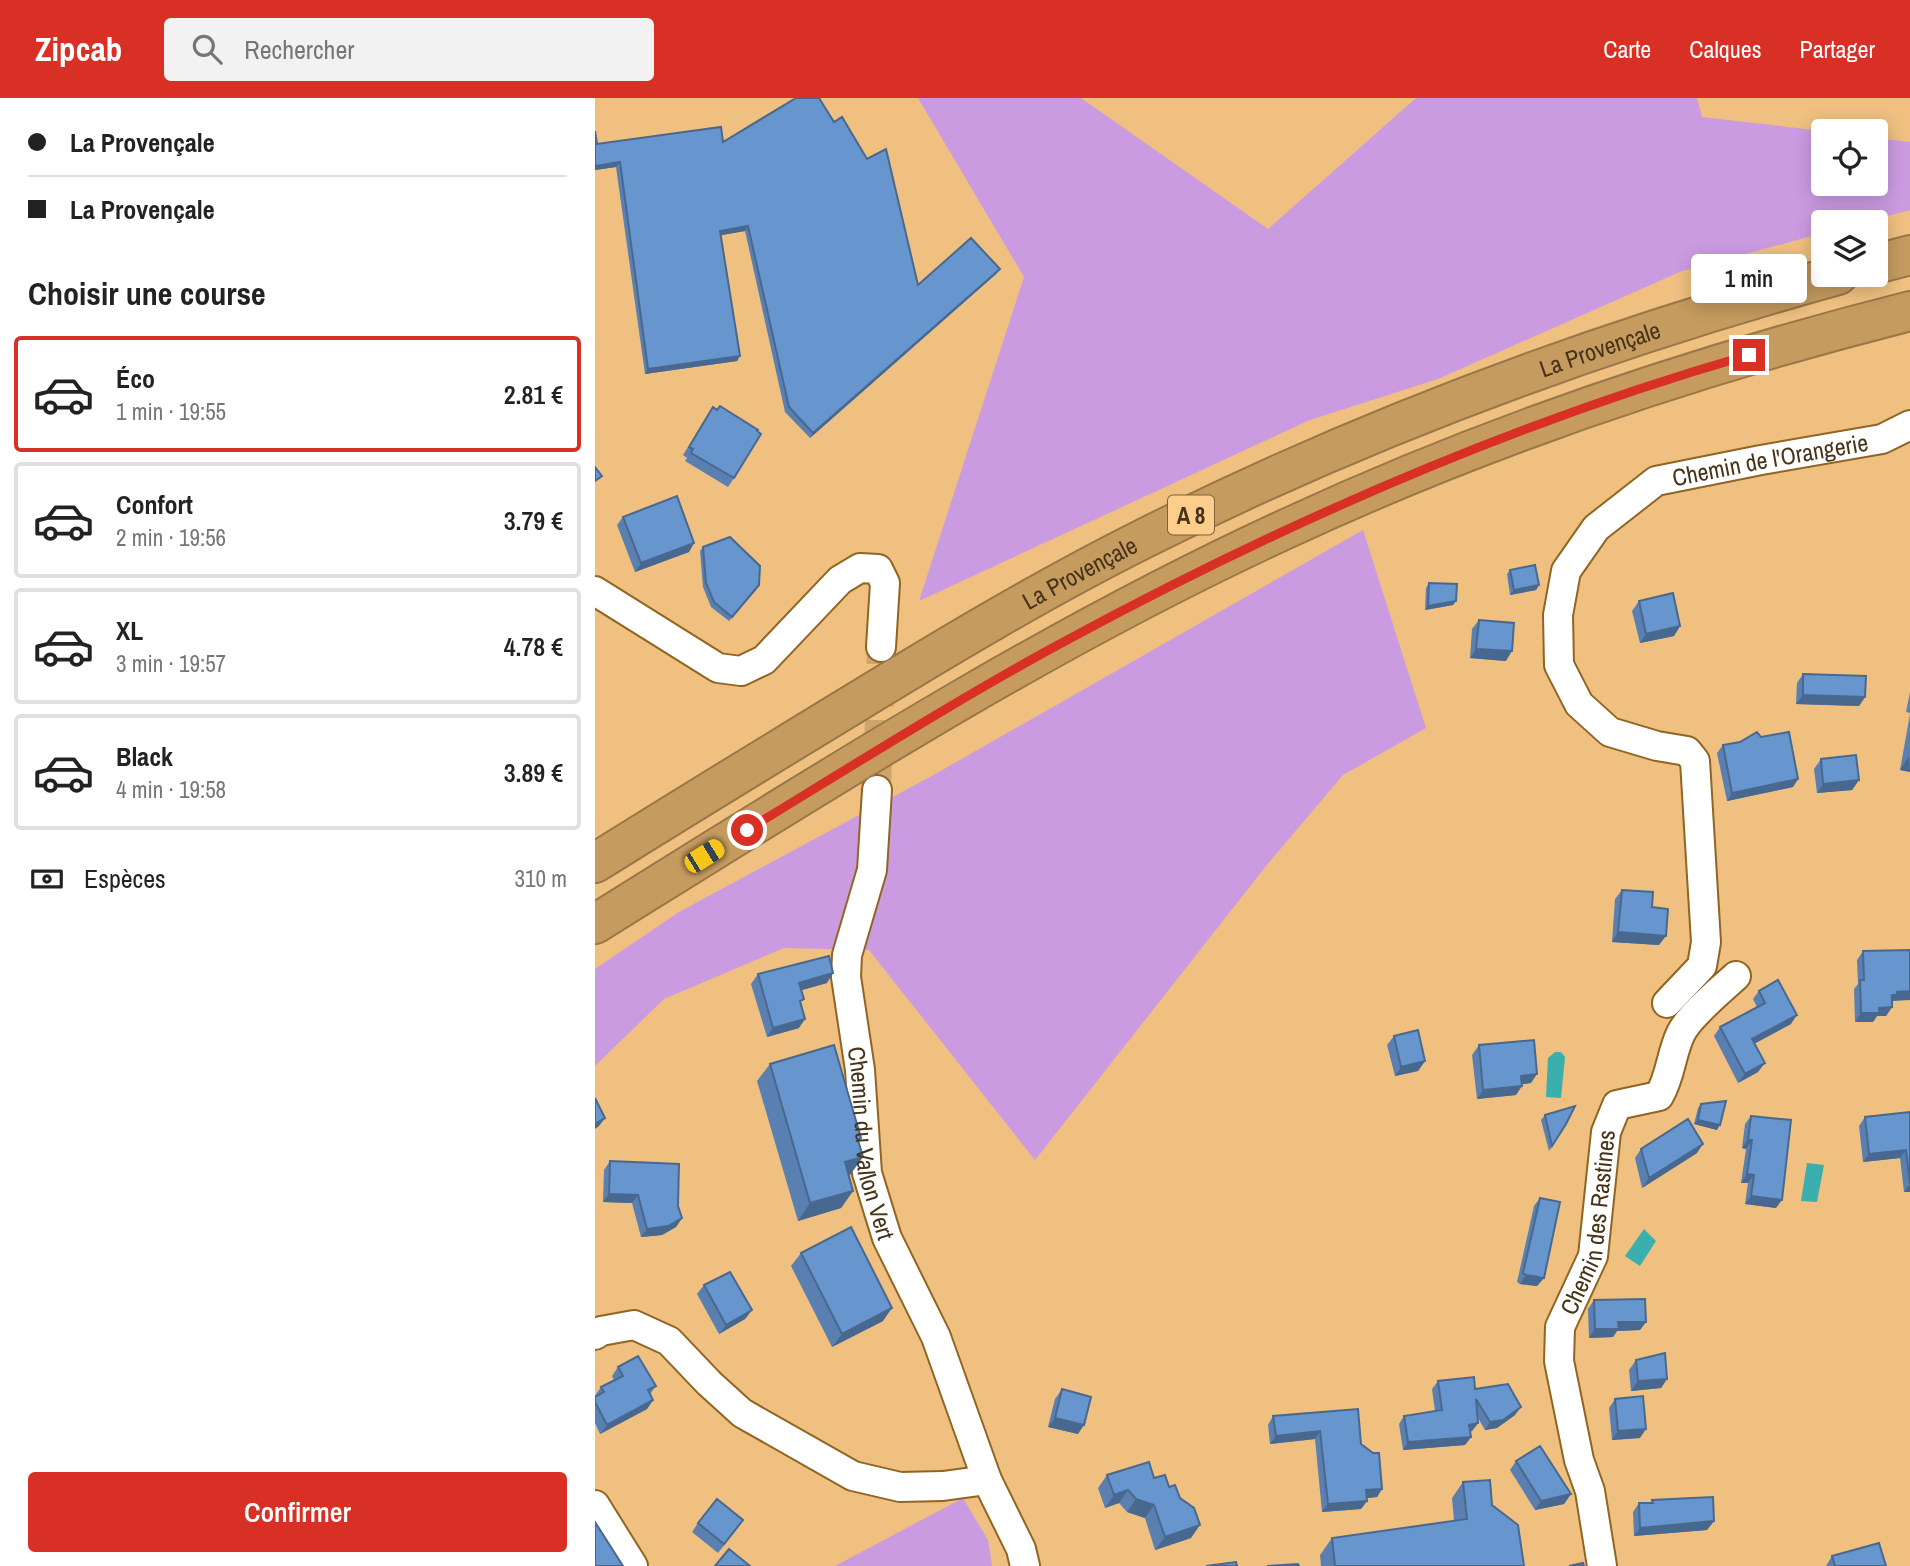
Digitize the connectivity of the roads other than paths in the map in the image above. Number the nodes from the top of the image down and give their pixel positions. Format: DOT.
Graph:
graph roads {
  1 [pos="1910,255"];
  2 [pos="1888,261"];
  3 [pos="1811,283"];
  4 [pos="1910,311"];
  5 [pos="1910,425"];
  6 [pos="595,591"];
  7 [pos="881,647"];
  8 [pos="877,790"];
  9 [pos="595,863"];
  10 [pos="595,924"];
  11 [pos="1736,976"];
  12 [pos="1667,1003"];
  13 [pos="595,1335"];
  14 [pos="987,1480"];
  15 [pos="595,1505"];
  16 [pos="633,1566"];
  17 [pos="1025,1566"];
  18 [pos="1602,1566"];
  1 -- 2 [label="highway"];
  3 -- 9 [label="highway, La Provençale / A 8"];
  4 -- 10 [label="highway, A 8"];
  5 -- 12 [label="street, Chemin de l'Orangerie"];
  6 -- 7 [label="street"];
  8 -- 14 [label="street, Chemin du Vallon Vert"];
  11 -- 18 [label="street, Chemin des Rastines"];
  13 -- 14 [label="street"];
  14 -- 17 [label="street, Chemin du Vallon Vert"];
  15 -- 16 [label="street"];
}
